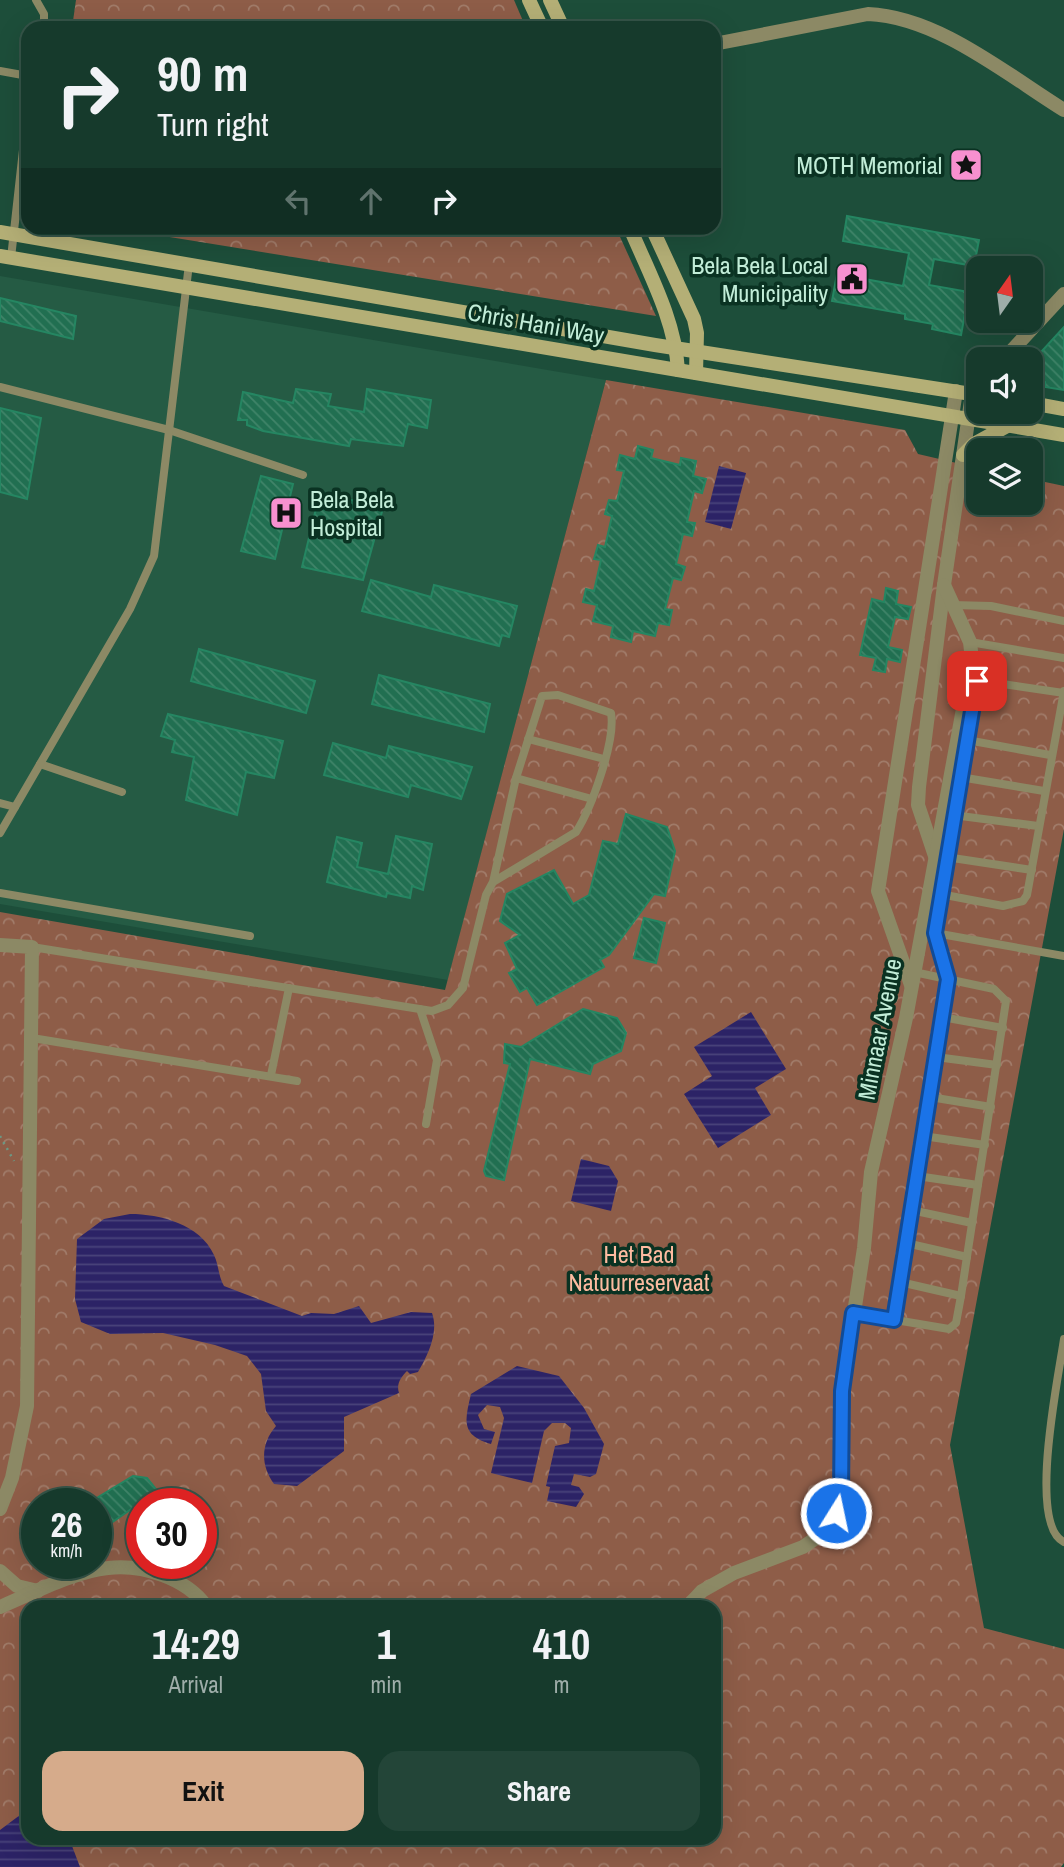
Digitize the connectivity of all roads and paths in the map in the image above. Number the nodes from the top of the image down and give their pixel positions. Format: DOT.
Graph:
graph roads {
  1 [pos="36,0"];
  2 [pos="529,0"];
  3 [pos="550,0"];
  4 [pos="892,7"];
  5 [pos="44,21"];
  6 [pos="539,21"];
  7 [pos="560,21"];
  8 [pos="721,43"];
  9 [pos="0,71"];
  10 [pos="21,75"];
  11 [pos="1064,110"];
  12 [pos="21,148"];
  13 [pos="7,233"];
  14 [pos="633,235"];
  15 [pos="655,235"];
  16 [pos="6,257"];
  17 [pos="190,264"];
  18 [pos="185,286"];
  19 [pos="1064,294"];
  20 [pos="498,316"];
  21 [pos="494,339"];
  22 [pos="1015,347"];
  23 [pos="676,348"];
  24 [pos="698,351"];
  25 [pos="678,370"];
  26 [pos="696,373"];
  27 [pos="0,387"];
  28 [pos="956,391"];
  29 [pos="966,392"];
  30 [pos="1043,405"];
  31 [pos="1064,409"];
  32 [pos="953,416"];
  33 [pos="966,419"];
  34 [pos="967,424"];
  35 [pos="996,424"];
  36 [pos="1007,426"];
  37 [pos="169,430"];
  38 [pos="1064,435"];
  39 [pos="963,456"];
  40 [pos="303,475"];
  41 [pos="944,585"];
  42 [pos="952,605"];
  43 [pos="1064,621"];
  44 [pos="970,642"];
  45 [pos="1064,658"];
  46 [pos="973,680"];
  47 [pos="1064,692"];
  48 [pos="528,739"];
  49 [pos="967,740"];
  50 [pos="1050,755"];
  51 [pos="604,759"];
  52 [pos="40,764"];
  53 [pos="960,777"];
  54 [pos="516,778"];
  55 [pos="122,792"];
  56 [pos="1044,792"];
  57 [pos="592,799"];
  58 [pos="0,803"];
  59 [pos="15,807"];
  60 [pos="953,815"];
  61 [pos="1038,827"];
  62 [pos="0,833"];
  63 [pos="941,857"];
  64 [pos="1032,870"];
  65 [pos="493,882"];
  66 [pos="0,893"];
  67 [pos="940,894"];
  68 [pos="935,933"];
  69 [pos="250,936"];
  70 [pos="0,945"];
  71 [pos="32,947"];
  72 [pos="1064,956"];
  73 [pos="913,979"];
  74 [pos="948,979"];
  75 [pos="289,988"];
  76 [pos="420,1009"];
  77 [pos="942,1017"];
  78 [pos="1003,1028"];
  79 [pos="32,1038"];
  80 [pos="936,1057"];
  81 [pos="997,1065"];
  82 [pos="271,1074"];
  83 [pos="297,1081"];
  84 [pos="930,1097"];
  85 [pos="991,1107"];
  86 [pos="426,1125"];
  87 [pos="0,1136"];
  88 [pos="923,1136"];
  89 [pos="985,1145"];
  90 [pos="917,1176"];
  91 [pos="31,1177"];
  92 [pos="978,1185"];
  93 [pos="911,1210"];
  94 [pos="972,1223"];
  95 [pos="906,1243"];
  96 [pos="967,1257"];
  97 [pos="900,1282"];
  98 [pos="961,1296"];
  99 [pos="853,1313"];
  100 [pos="894,1320"];
  101 [pos="1064,1339"];
  102 [pos="0,1509"];
  103 [pos="1064,1542"];
  104 [pos="0,1571"];
  105 [pos="39,1591"];
  106 [pos="202,1600"];
  107 [pos="694,1600"];
  108 [pos="0,1607"];
  1 -- 5 [label="lane"];
  2 -- 6 [label="main road"];
  3 -- 7 [label="main road"];
  4 -- 8 [label="street"];
  4 -- 11 [label="street"];
  9 -- 10 [label="lane"];
  12 -- 13 [label="lane"];
  13 -- 16 [label="lane"];
  13 -- 17 [label="main road, Chris Hani Way"];
  14 -- 23 [label="main road"];
  15 -- 24 [label="main road"];
  16 -- 18 [label="main road, Chris Hani Way"];
  17 -- 18 [label="lane"];
  17 -- 20 [label="main road, Chris Hani Way"];
  18 -- 21 [label="main road, Chris Hani Way"];
  18 -- 37 [label="lane"];
  19 -- 22 [label="street"];
  20 -- 21 [label="main road"];
  20 -- 23 [label="main road, Chris Hani Way"];
  21 -- 25 [label="main road, Chris Hani Way"];
  23 -- 24 [label="main road, Chris Hani Way"];
  23 -- 25 [label="main road"];
  24 -- 26 [label="main road"];
  24 -- 28 [label="main road, Chris Hani Way"];
  25 -- 26 [label="main road, Chris Hani Way"];
  26 -- 32 [label="main road, Chris Hani Way"];
  27 -- 37 [label="lane"];
  28 -- 29 [label="main road, Chris Hani Way"];
  28 -- 32 [label="street"];
  30 -- 31 [label="main road"];
  32 -- 33 [label="main road, Chris Hani Way"];
  32 -- 73 [label="street"];
  34 -- 39 [label="street"];
  35 -- 36 [label="main road, Chris Hani Way"];
  36 -- 38 [label="main road, Chris Hani Way"];
  36 -- 39 [label="main road"];
  37 -- 40 [label="lane"];
  37 -- 52 [label="lane"];
  39 -- 41 [label="street"];
  41 -- 42 [label="street, Minnaar Avenue"];
  41 -- 63 [label="street"];
  42 -- 43 [label="lane"];
  42 -- 44 [label="street, Minnaar Avenue"];
  44 -- 45 [label="lane"];
  44 -- 46 [label="street, Minnaar Avenue"];
  46 -- 47 [label="lane"];
  46 -- 49 [label="lane"];
  46 -- 63 [label="street, Minnaar Avenue"];
  47 -- 50 [label="lane"];
  48 -- 51 [label="lane"];
  48 -- 51 [label="lane"];
  48 -- 54 [label="lane"];
  49 -- 50 [label="lane"];
  49 -- 53 [label="lane"];
  50 -- 56 [label="lane"];
  51 -- 57 [label="lane"];
  52 -- 55 [label="lane"];
  52 -- 59 [label="lane"];
  53 -- 56 [label="lane"];
  53 -- 60 [label="lane"];
  54 -- 57 [label="lane"];
  54 -- 65 [label="lane"];
  56 -- 61 [label="lane"];
  57 -- 65 [label="lane"];
  58 -- 59 [label="lane"];
  59 -- 62 [label="lane"];
  60 -- 61 [label="lane"];
  60 -- 63 [label="lane"];
  61 -- 64 [label="lane"];
  63 -- 64 [label="lane"];
  63 -- 67 [label="lane"];
  63 -- 73 [label="street, Minnaar Avenue"];
  64 -- 67 [label="lane"];
  65 -- 76 [label="lane"];
  66 -- 69 [label="lane"];
  67 -- 68 [label="lane"];
  68 -- 72 [label="lane"];
  68 -- 74 [label="lane"];
  70 -- 71 [label="street"];
  71 -- 75 [label="lane"];
  71 -- 79 [label="street"];
  73 -- 74 [label="lane"];
  73 -- 99 [label="street, Minnaar Avenue"];
  74 -- 77 [label="lane"];
  74 -- 78 [label="lane"];
  75 -- 76 [label="lane"];
  75 -- 82 [label="lane"];
  76 -- 86 [label="lane"];
  77 -- 78 [label="lane"];
  77 -- 80 [label="lane"];
  78 -- 81 [label="lane"];
  79 -- 82 [label="lane"];
  79 -- 91 [label="street"];
  80 -- 81 [label="lane"];
  80 -- 84 [label="lane"];
  81 -- 85 [label="lane"];
  82 -- 83 [label="lane"];
  84 -- 85 [label="lane"];
  84 -- 88 [label="lane"];
  85 -- 89 [label="lane"];
  87 -- 91 [label="path"];
  88 -- 89 [label="lane"];
  88 -- 90 [label="lane"];
  89 -- 92 [label="lane"];
  90 -- 92 [label="lane"];
  90 -- 93 [label="lane"];
  91 -- 102 [label="street"];
  92 -- 94 [label="lane"];
  93 -- 94 [label="lane"];
  93 -- 95 [label="lane"];
  94 -- 96 [label="lane"];
  95 -- 96 [label="lane"];
  95 -- 97 [label="lane"];
  96 -- 98 [label="lane"];
  97 -- 98 [label="lane"];
  97 -- 100 [label="lane"];
  98 -- 100 [label="lane"];
  99 -- 100 [label="lane"];
  99 -- 107 [label="street, Minnaar Avenue"];
  101 -- 103 [label="lane"];
  104 -- 105 [label="street"];
  105 -- 106 [label="street"];
  105 -- 108 [label="street"];
}
